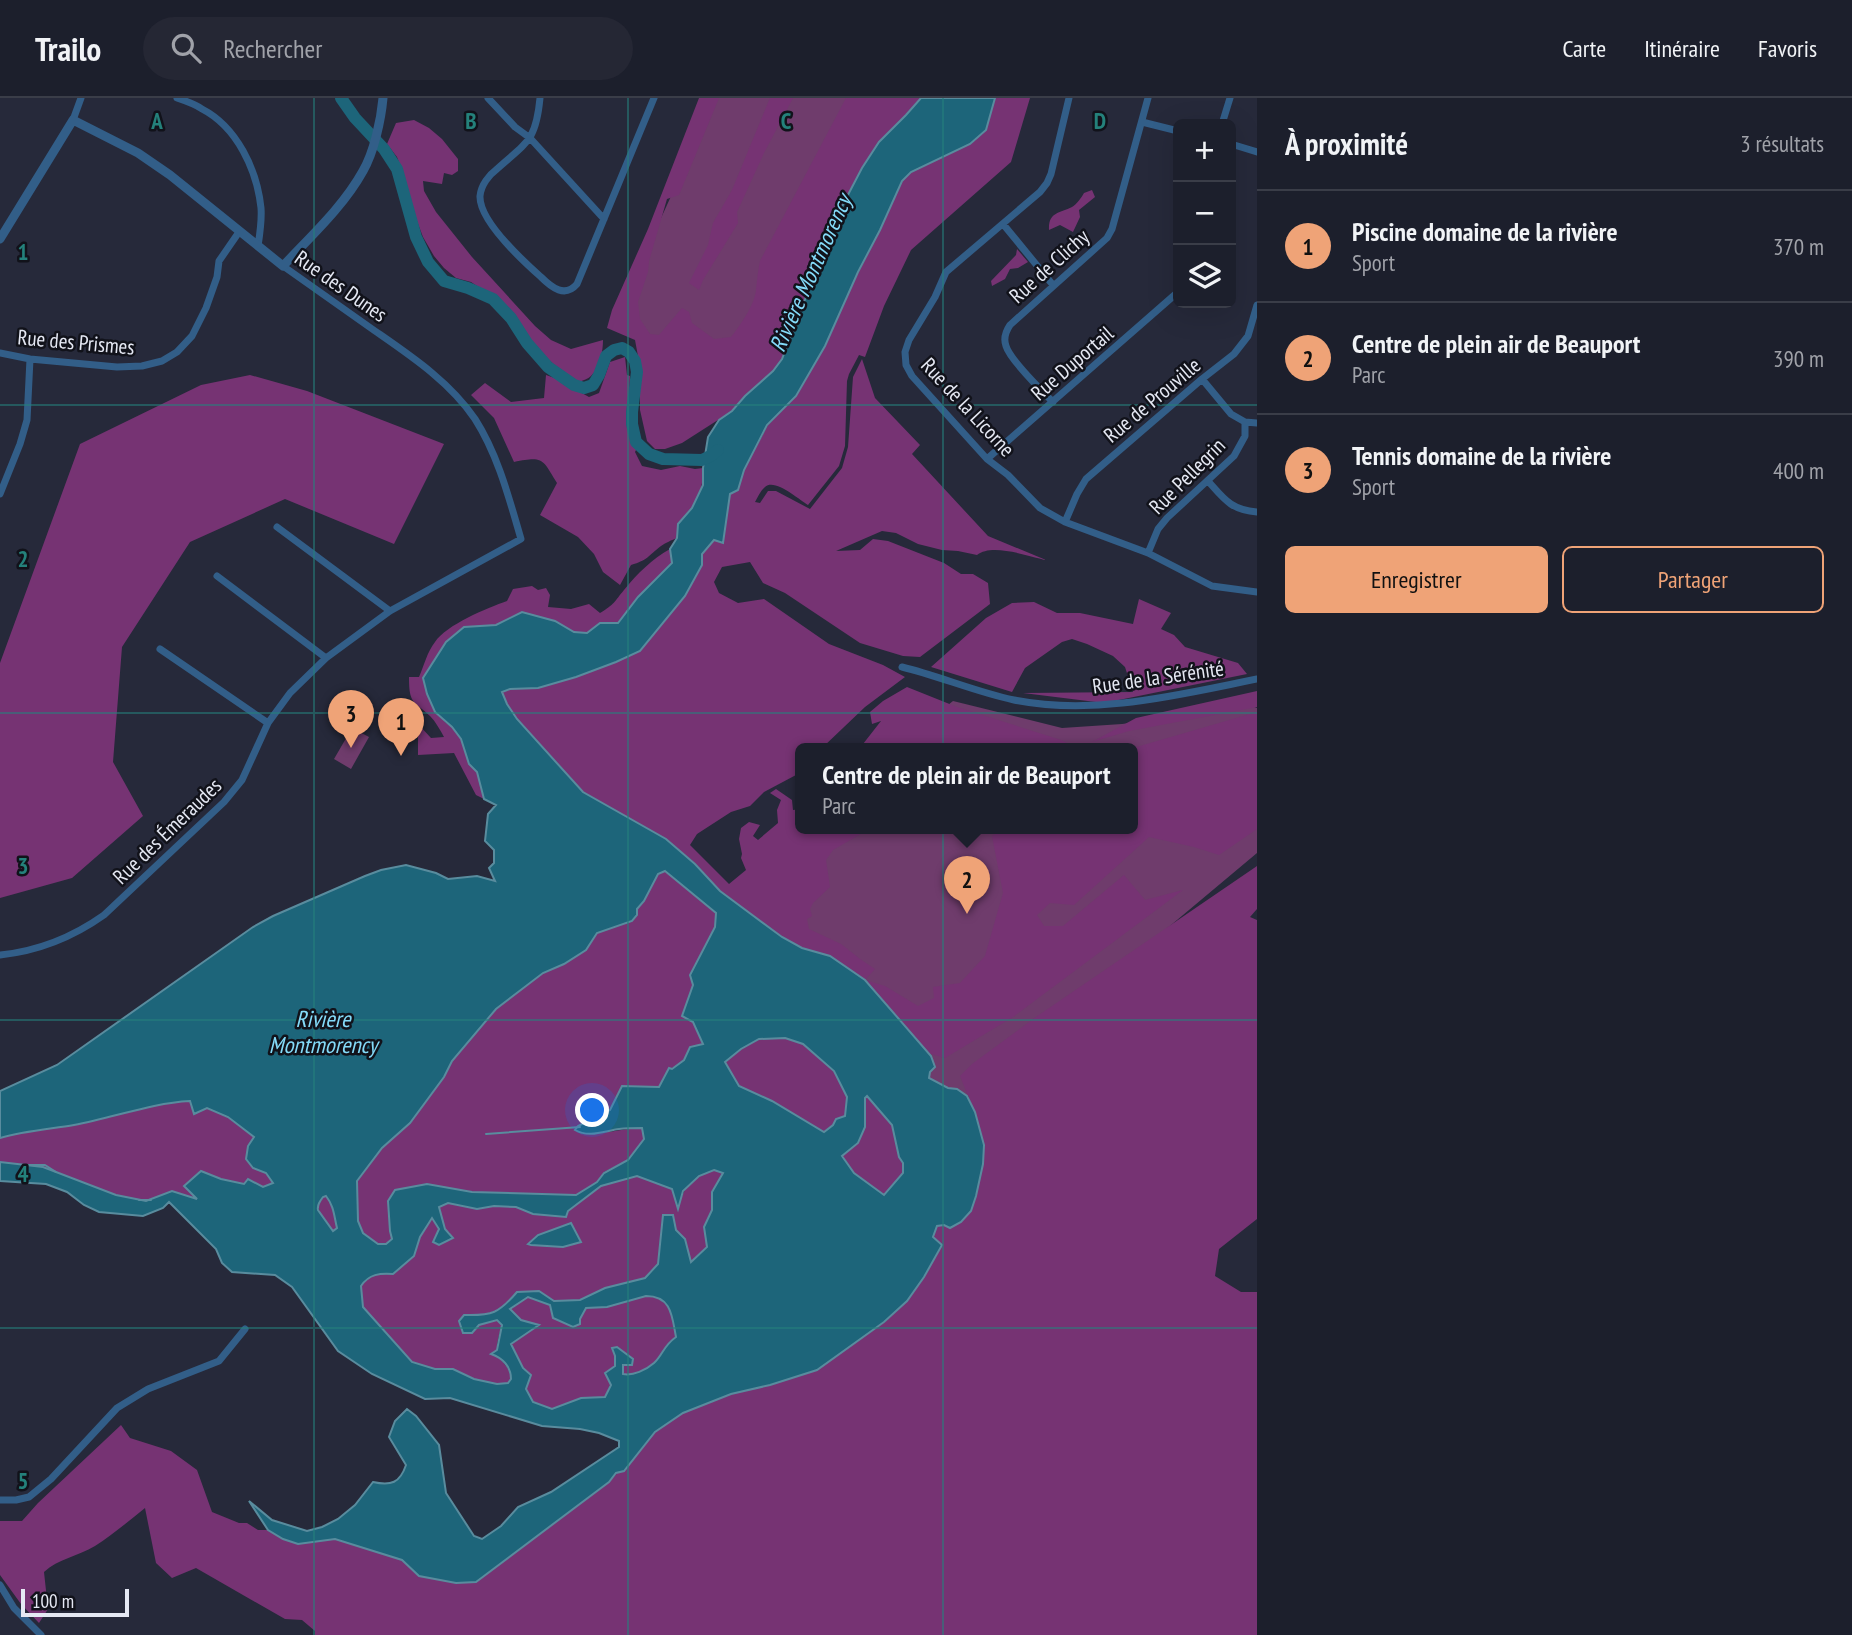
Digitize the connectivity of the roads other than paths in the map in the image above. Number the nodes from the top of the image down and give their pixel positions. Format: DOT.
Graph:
graph roads {
  1 [pos="81,98"];
  2 [pos="177,98"];
  3 [pos="383,98"];
  4 [pos="488,98"];
  5 [pos="540,98"];
  6 [pos="654,98"];
  7 [pos="1069,98"];
  8 [pos="1148,98"];
  9 [pos="1230,98"];
  10 [pos="1224,119"];
  11 [pos="73,120"];
  12 [pos="1142,122"];
  13 [pos="1173,130"];
  14 [pos="530,138"];
  15 [pos="1236,146"];
  16 [pos="1257,152"];
  17 [pos="604,219"];
  18 [pos="1003,224"];
  19 [pos="239,232"];
  20 [pos="0,239"];
  21 [pos="258,246"];
  22 [pos="283,266"];
  23 [pos="1053,285"];
  24 [pos="1173,296"];
  25 [pos="1257,305"];
  26 [pos="1255,322"];
  27 [pos="0,353"];
  28 [pos="30,359"];
  29 [pos="1202,379"];
  30 [pos="1053,402"];
  31 [pos="1245,422"];
  32 [pos="1257,423"];
  33 [pos="987,459"];
  34 [pos="1208,481"];
  35 [pos="0,494"];
  36 [pos="1257,512"];
  37 [pos="1065,522"];
  38 [pos="277,527"];
  39 [pos="521,539"];
  40 [pos="1148,553"];
  41 [pos="217,576"];
  42 [pos="1257,592"];
  43 [pos="390,611"];
  44 [pos="160,649"];
  45 [pos="326,658"];
  46 [pos="902,667"];
  47 [pos="1257,679"];
  48 [pos="268,723"];
  49 [pos="0,955"];
  50 [pos="245,1329"];
  51 [pos="0,1500"];
  52 [pos="0,1586"];
  53 [pos="41,1635"];
  1 -- 11 [label="street"];
  2 -- 21 [label="street"];
  3 -- 22 [label="street"];
  4 -- 14 [label="street"];
  5 -- 14 [label="street"];
  6 -- 17 [label="street"];
  7 -- 18 [label="street, Rue de la Licorne"];
  8 -- 12 [label="street, Rue de Clichy"];
  9 -- 10 [label="street"];
  11 -- 19 [label="street, Rue des Dunes"];
  11 -- 20 [label="street"];
  12 -- 13 [label="street"];
  12 -- 23 [label="street, Rue de Clichy"];
  14 -- 17 [label="street"];
  14 -- 17 [label="street"];
  15 -- 16 [label="street"];
  18 -- 23 [label="street"];
  18 -- 33 [label="street, Rue de la Licorne"];
  19 -- 21 [label="street, Rue des Dunes"];
  19 -- 28 [label="street, Rue des Prismes"];
  21 -- 22 [label="street, Rue des Dunes"];
  22 -- 39 [label="street, Rue des Dunes"];
  23 -- 30 [label="street, Rue de Clichy"];
  24 -- 30 [label="street, Rue Duportail"];
  25 -- 26 [label="street, Rue de Prouville"];
  26 -- 29 [label="street, Rue de Prouville"];
  27 -- 28 [label="street, Rue des Prismes"];
  28 -- 35 [label="street"];
  29 -- 31 [label="street"];
  29 -- 37 [label="street, Rue de Prouville"];
  30 -- 33 [label="street, Rue Duportail"];
  31 -- 32 [label="street"];
  31 -- 34 [label="street, Rue Pellegrin"];
  33 -- 37 [label="street, Rue de la Licorne"];
  34 -- 36 [label="street"];
  34 -- 40 [label="street, Rue Pellegrin"];
  37 -- 40 [label="street, Rue de la Licorne"];
  38 -- 43 [label="street"];
  39 -- 43 [label="street, Rue des Émeraudes"];
  40 -- 42 [label="street, Rue de la Licorne"];
  41 -- 45 [label="street"];
  43 -- 45 [label="street, Rue des Émeraudes"];
  44 -- 48 [label="street"];
  45 -- 48 [label="street, Rue des Émeraudes"];
  46 -- 47 [label="street, Rue de la Sérénité"];
  48 -- 49 [label="street, Rue des Émeraudes"];
  50 -- 51 [label="street"];
  52 -- 53 [label="street"];
}
